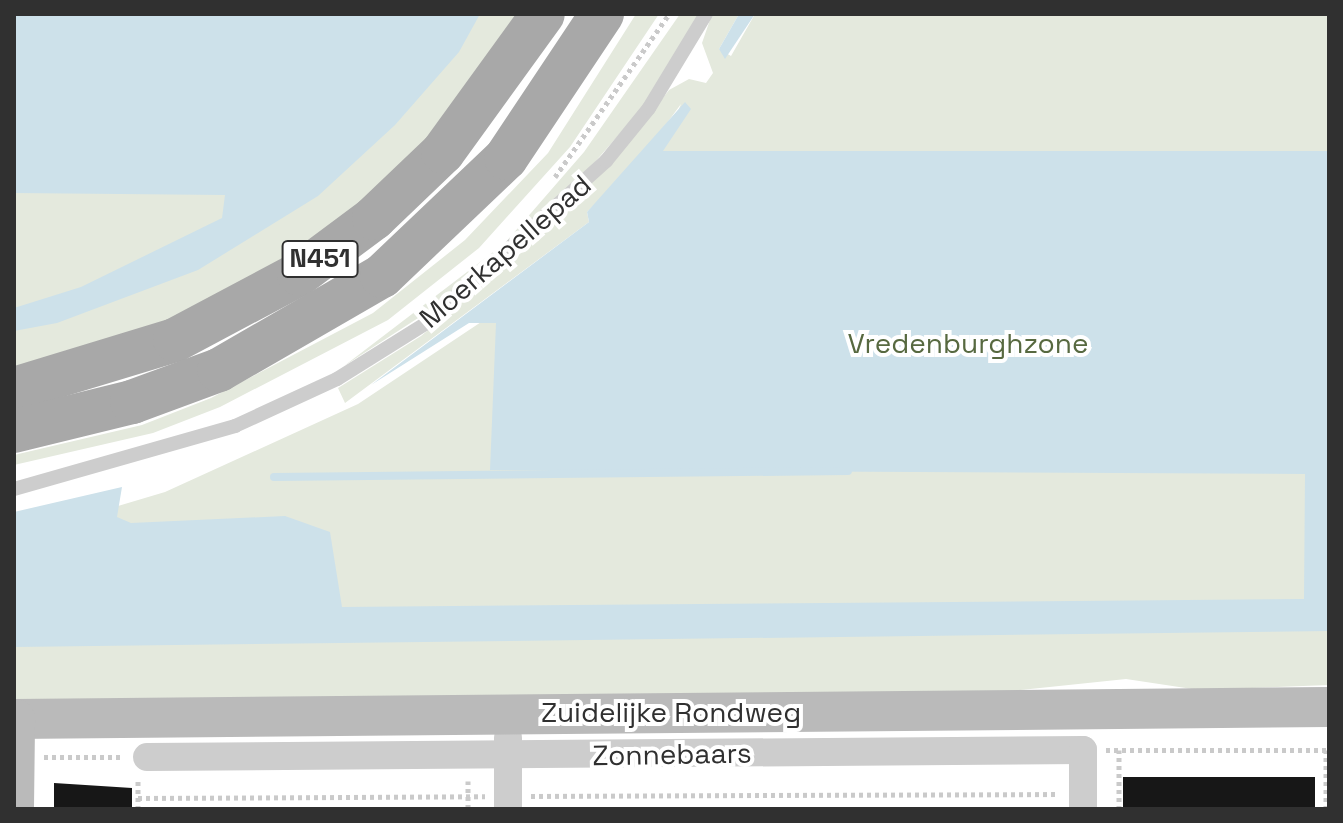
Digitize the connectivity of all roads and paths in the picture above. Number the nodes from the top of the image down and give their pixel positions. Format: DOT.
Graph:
graph roads {
  1 [pos="543,14"];
  2 [pos="602,14"];
  3 [pos="706,14"];
  4 [pos="14,389"];
  5 [pos="14,431"];
  6 [pos="14,489"];
  7 [pos="1329,707"];
  8 [pos="509,713"];
  9 [pos="14,719"];
  10 [pos="1083,750"];
  11 [pos="1119,750"];
  12 [pos="1327,750"];
  13 [pos="508,756"];
  14 [pos="147,757"];
  15 [pos="14,758"];
  16 [pos="138,798"];
  17 [pos="1083,802"];
  18 [pos="508,803"];
  19 [pos="14,807"];
  20 [pos="1119,809"];
  21 [pos="1326,809"];
  1 -- 4 [label="main road, N451"];
  2 -- 5 [label="main road, N451"];
  3 -- 6 [label="lane, Moerkapellepad"];
  7 -- 8 [label="main road, Zuidelijke Rondweg"];
  8 -- 9 [label="main road, Zuidelijke Rondweg"];
  8 -- 13 [label="street"];
  9 -- 15 [label="main road"];
  10 -- 11 [label="path"];
  10 -- 13 [label="street, Zonnebaars"];
  10 -- 17 [label="street"];
  11 -- 12 [label="path"];
  11 -- 20 [label="path"];
  12 -- 21 [label="path"];
  13 -- 14 [label="street, Zonnebaars"];
  13 -- 18 [label="street"];
  14 -- 15 [label="path"];
  15 -- 19 [label="main road"];
  16 -- 18 [label="path"];
  17 -- 18 [label="path"];
}
